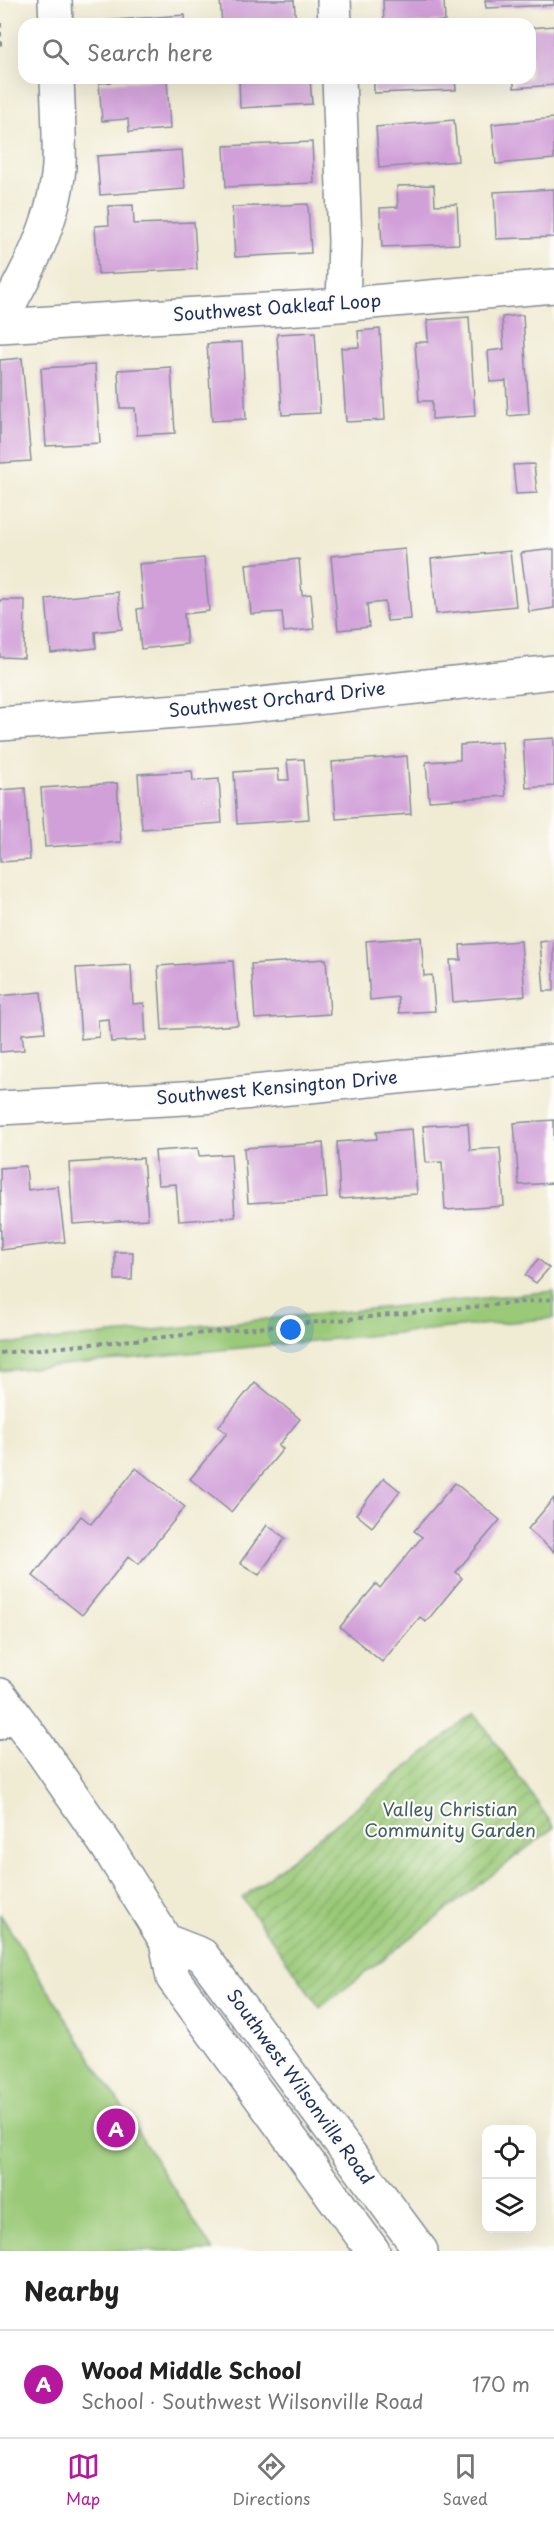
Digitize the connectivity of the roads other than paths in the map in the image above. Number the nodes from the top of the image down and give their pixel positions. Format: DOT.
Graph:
graph roads {
  1 [pos="55,0"];
  2 [pos="334,0"];
  3 [pos="56,18"];
  4 [pos="335,18"];
  5 [pos="57,84"];
  6 [pos="339,84"];
  7 [pos="554,286"];
  8 [pos="343,304"];
  9 [pos="0,321"];
  10 [pos="0,326"];
  11 [pos="554,672"];
  12 [pos="0,724"];
  13 [pos="554,1061"];
  14 [pos="0,1108"];
  15 [pos="6,1715"];
  16 [pos="166,1941"];
  17 [pos="373,2251"];
  18 [pos="421,2251"];
  1 -- 3 [label="street"];
  2 -- 4 [label="street"];
  5 -- 9 [label="street"];
  6 -- 8 [label="street"];
  7 -- 8 [label="street, Southwest Oakleaf Loop"];
  8 -- 10 [label="street, Southwest Oakleaf Loop"];
  11 -- 12 [label="street, Southwest Orchard Drive"];
  13 -- 14 [label="street, Southwest Kensington Drive"];
  15 -- 16 [label="street, Southwest Wilsonville Road"];
  16 -- 17 [label="street, Southwest Wilsonville Road"];
  16 -- 18 [label="street, Southwest Wilsonville Road"];
}
